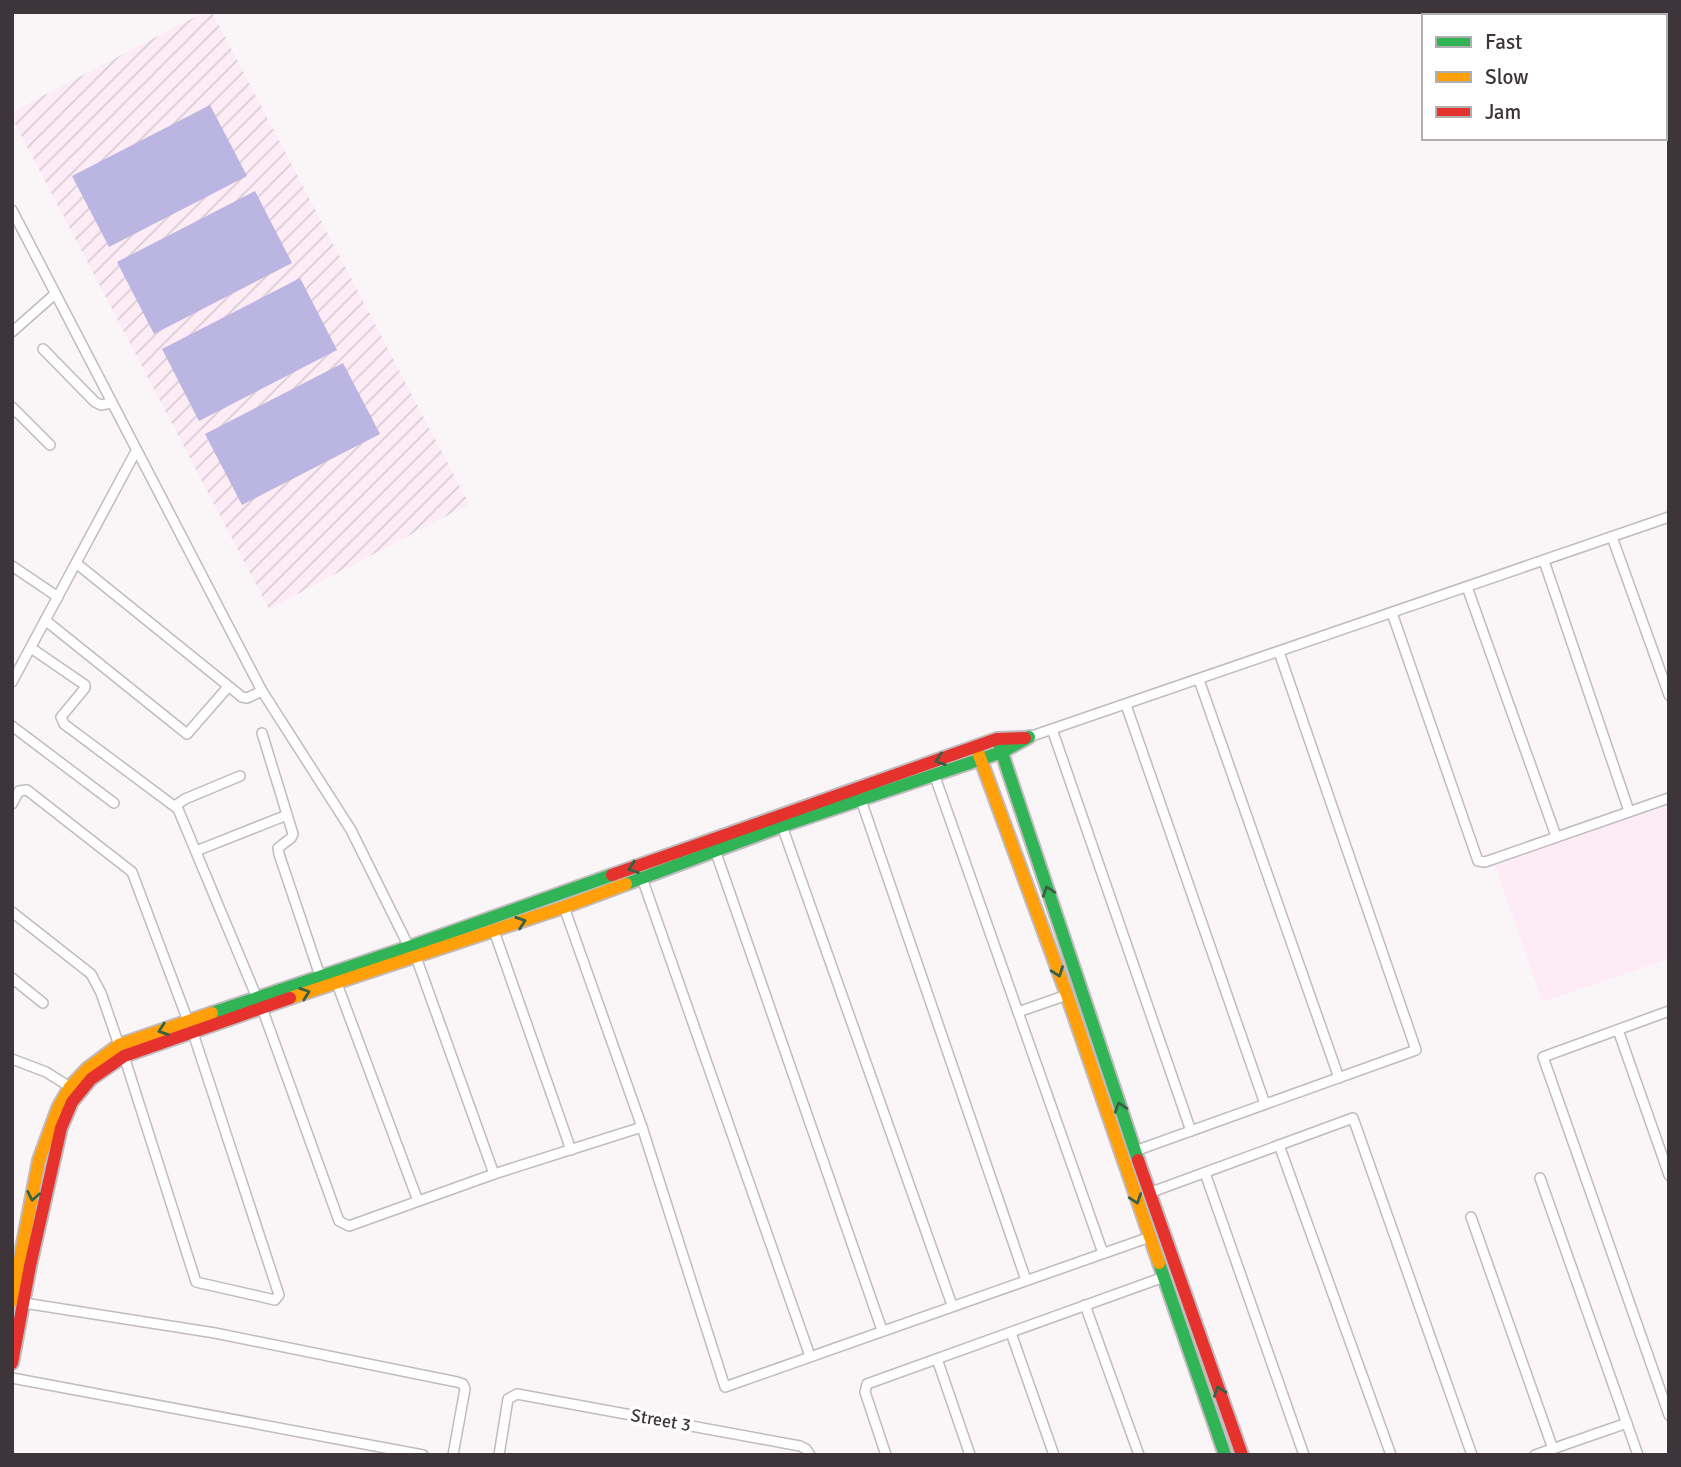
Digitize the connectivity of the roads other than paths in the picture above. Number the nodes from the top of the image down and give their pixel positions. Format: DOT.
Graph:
graph roads {
  1 [pos="12,210"];
  2 [pos="55,294"];
  3 [pos="12,332"];
  4 [pos="43,349"];
  5 [pos="111,403"];
  6 [pos="12,407"];
  7 [pos="50,445"];
  8 [pos="136,451"];
  9 [pos="1669,517"];
  10 [pos="1612,537"];
  11 [pos="1544,561"];
  12 [pos="76,563"];
  13 [pos="12,566"];
  14 [pos="1467,587"];
  15 [pos="58,597"];
  16 [pos="1392,613"];
  17 [pos="46,620"];
  18 [pos="31,648"];
  19 [pos="1279,652"];
  20 [pos="1199,680"];
  21 [pos="12,681"];
  22 [pos="228,687"];
  23 [pos="262,691"];
  24 [pos="1669,695"];
  25 [pos="1126,705"];
  26 [pos="12,726"];
  27 [pos="1052,729"];
  28 [pos="262,733"];
  29 [pos="1029,737"];
  30 [pos="999,746"];
  31 [pos="978,753"];
  32 [pos="934,774"];
  33 [pos="240,776"];
  34 [pos="1669,797"];
  35 [pos="861,800"];
  36 [pos="114,803"];
  37 [pos="12,804"];
  38 [pos="175,806"];
  39 [pos="1629,811"];
  40 [pos="287,815"];
  41 [pos="782,826"];
  42 [pos="1556,836"];
  43 [pos="715,850"];
  44 [pos="195,851"];
  45 [pos="677,858"];
  46 [pos="642,878"];
  47 [pos="564,907"];
  48 [pos="12,912"];
  49 [pos="494,931"];
  50 [pos="412,952"];
  51 [pos="320,976"];
  52 [pos="12,978"];
  53 [pos="337,981"];
  54 [pos="1067,995"];
  55 [pos="43,1003"];
  56 [pos="260,1003"];
  57 [pos="1669,1011"];
  58 [pos="1018,1012"];
  59 [pos="191,1027"];
  60 [pos="1618,1030"];
  61 [pos="122,1051"];
  62 [pos="12,1059"];
  63 [pos="1339,1078"];
  64 [pos="71,1087"];
  65 [pos="1265,1104"];
  66 [pos="642,1127"];
  67 [pos="1191,1131"];
  68 [pos="1279,1145"];
  69 [pos="571,1150"];
  70 [pos="1135,1152"];
  71 [pos="1205,1172"];
  72 [pos="494,1174"];
  73 [pos="1669,1175"];
  74 [pos="1540,1178"];
  75 [pos="1149,1193"];
  76 [pos="418,1201"];
  77 [pos="1471,1217"];
  78 [pos="1150,1237"];
  79 [pos="1103,1253"];
  80 [pos="1164,1277"];
  81 [pos="1026,1280"];
  82 [pos="18,1302"];
  83 [pos="952,1305"];
  84 [pos="1085,1305"];
  85 [pos="882,1330"];
  86 [pos="1011,1333"];
  87 [pos="810,1356"];
  88 [pos="937,1359"];
  89 [pos="12,1363"];
  90 [pos="12,1378"];
  91 [pos="1668,1413"];
  92 [pos="1628,1423"];
  93 [pos="1553,1449"];
  94 [pos="423,1455"];
  95 [pos="453,1455"];
  96 [pos="499,1455"];
  97 [pos="810,1455"];
  98 [pos="886,1455"];
  99 [pos="970,1455"];
  100 [pos="1054,1455"];
  101 [pos="1139,1455"];
  102 [pos="1225,1455"];
  103 [pos="1242,1455"];
  104 [pos="1304,1455"];
  105 [pos="1391,1455"];
  106 [pos="1472,1455"];
  107 [pos="1535,1455"];
  108 [pos="1638,1455"];
  1 -- 2 [label="street"];
  2 -- 3 [label="street"];
  2 -- 5 [label="street"];
  4 -- 5 [label="street"];
  5 -- 8 [label="street"];
  6 -- 7 [label="street"];
  8 -- 12 [label="street"];
  8 -- 23 [label="street"];
  9 -- 10 [label="street"];
  10 -- 11 [label="street"];
  10 -- 24 [label="street"];
  11 -- 14 [label="street"];
  11 -- 39 [label="street"];
  12 -- 15 [label="street"];
  12 -- 22 [label="street"];
  13 -- 15 [label="street"];
  14 -- 16 [label="street"];
  14 -- 42 [label="street"];
  15 -- 17 [label="street"];
  16 -- 19 [label="street"];
  16 -- 42 [label="street"];
  17 -- 18 [label="street"];
  17 -- 22 [label="street"];
  18 -- 21 [label="street"];
  18 -- 38 [label="street"];
  19 -- 20 [label="street"];
  19 -- 63 [label="street"];
  20 -- 25 [label="street"];
  20 -- 63 [label="street"];
  22 -- 23 [label="street"];
  23 -- 50 [label="street"];
  25 -- 27 [label="street"];
  25 -- 65 [label="street"];
  26 -- 36 [label="street"];
  27 -- 29 [label="street"];
  27 -- 67 [label="street"];
  28 -- 40 [label="street"];
  29 -- 30 [label="street"];
  30 -- 31 [label="street"];
  70 -- 30 [label="street, one-way"];
  31 -- 32 [label="street"];
  31 -- 45 [label="street, one-way"];
  31 -- 54 [label="street, one-way"];
  32 -- 35 [label="street"];
  32 -- 58 [label="street"];
  33 -- 38 [label="street"];
  34 -- 39 [label="street"];
  35 -- 41 [label="street"];
  35 -- 81 [label="street"];
  37 -- 59 [label="street"];
  38 -- 44 [label="street"];
  39 -- 42 [label="street"];
  40 -- 44 [label="street"];
  40 -- 51 [label="street"];
  41 -- 43 [label="street"];
  41 -- 83 [label="street"];
  43 -- 45 [label="street"];
  43 -- 85 [label="street"];
  44 -- 56 [label="street"];
  45 -- 46 [label="street"];
  45 -- 50 [label="street, one-way"];
  46 -- 47 [label="street"];
  46 -- 87 [label="street"];
  49 -- 47 [label="street, one-way"];
  47 -- 66 [label="street"];
  48 -- 61 [label="street"];
  49 -- 50 [label="street"];
  49 -- 69 [label="street"];
  50 -- 51 [label="street"];
  50 -- 53 [label="street"];
  50 -- 72 [label="street"];
  51 -- 56 [label="street"];
  52 -- 55 [label="street"];
  56 -- 53 [label="street, one-way"];
  53 -- 76 [label="street"];
  54 -- 58 [label="street"];
  54 -- 78 [label="street, one-way"];
  56 -- 59 [label="street"];
  56 -- 76 [label="street"];
  57 -- 60 [label="street"];
  58 -- 79 [label="street"];
  59 -- 61 [label="street"];
  59 -- 61 [label="street"];
  60 -- 73 [label="street"];
  60 -- 91 [label="street"];
  61 -- 64 [label="street"];
  61 -- 82 [label="street"];
  62 -- 64 [label="street"];
  63 -- 65 [label="street"];
  64 -- 82 [label="street, one-way"];
  65 -- 67 [label="street"];
  66 -- 69 [label="street"];
  66 -- 87 [label="street"];
  67 -- 70 [label="street"];
  68 -- 71 [label="street"];
  68 -- 105 [label="street"];
  68 -- 106 [label="street"];
  69 -- 72 [label="street"];
  70 -- 75 [label="street"];
  71 -- 75 [label="street"];
  71 -- 104 [label="street"];
  72 -- 76 [label="street"];
  74 -- 92 [label="street"];
  103 -- 75 [label="street, one-way"];
  77 -- 93 [label="street"];
  78 -- 79 [label="street"];
  78 -- 80 [label="street"];
  79 -- 81 [label="street"];
  80 -- 84 [label="street"];
  80 -- 102 [label="street"];
  81 -- 83 [label="street"];
  82 -- 89 [label="street"];
  82 -- 95 [label="street"];
  83 -- 85 [label="street"];
  84 -- 86 [label="street"];
  84 -- 101 [label="street"];
  85 -- 87 [label="street"];
  86 -- 88 [label="street"];
  86 -- 100 [label="street"];
  88 -- 98 [label="street"];
  88 -- 99 [label="street"];
  90 -- 94 [label="street"];
  92 -- 93 [label="street"];
  92 -- 108 [label="street"];
  93 -- 107 [label="street"];
  96 -- 97 [label="street"];
}
